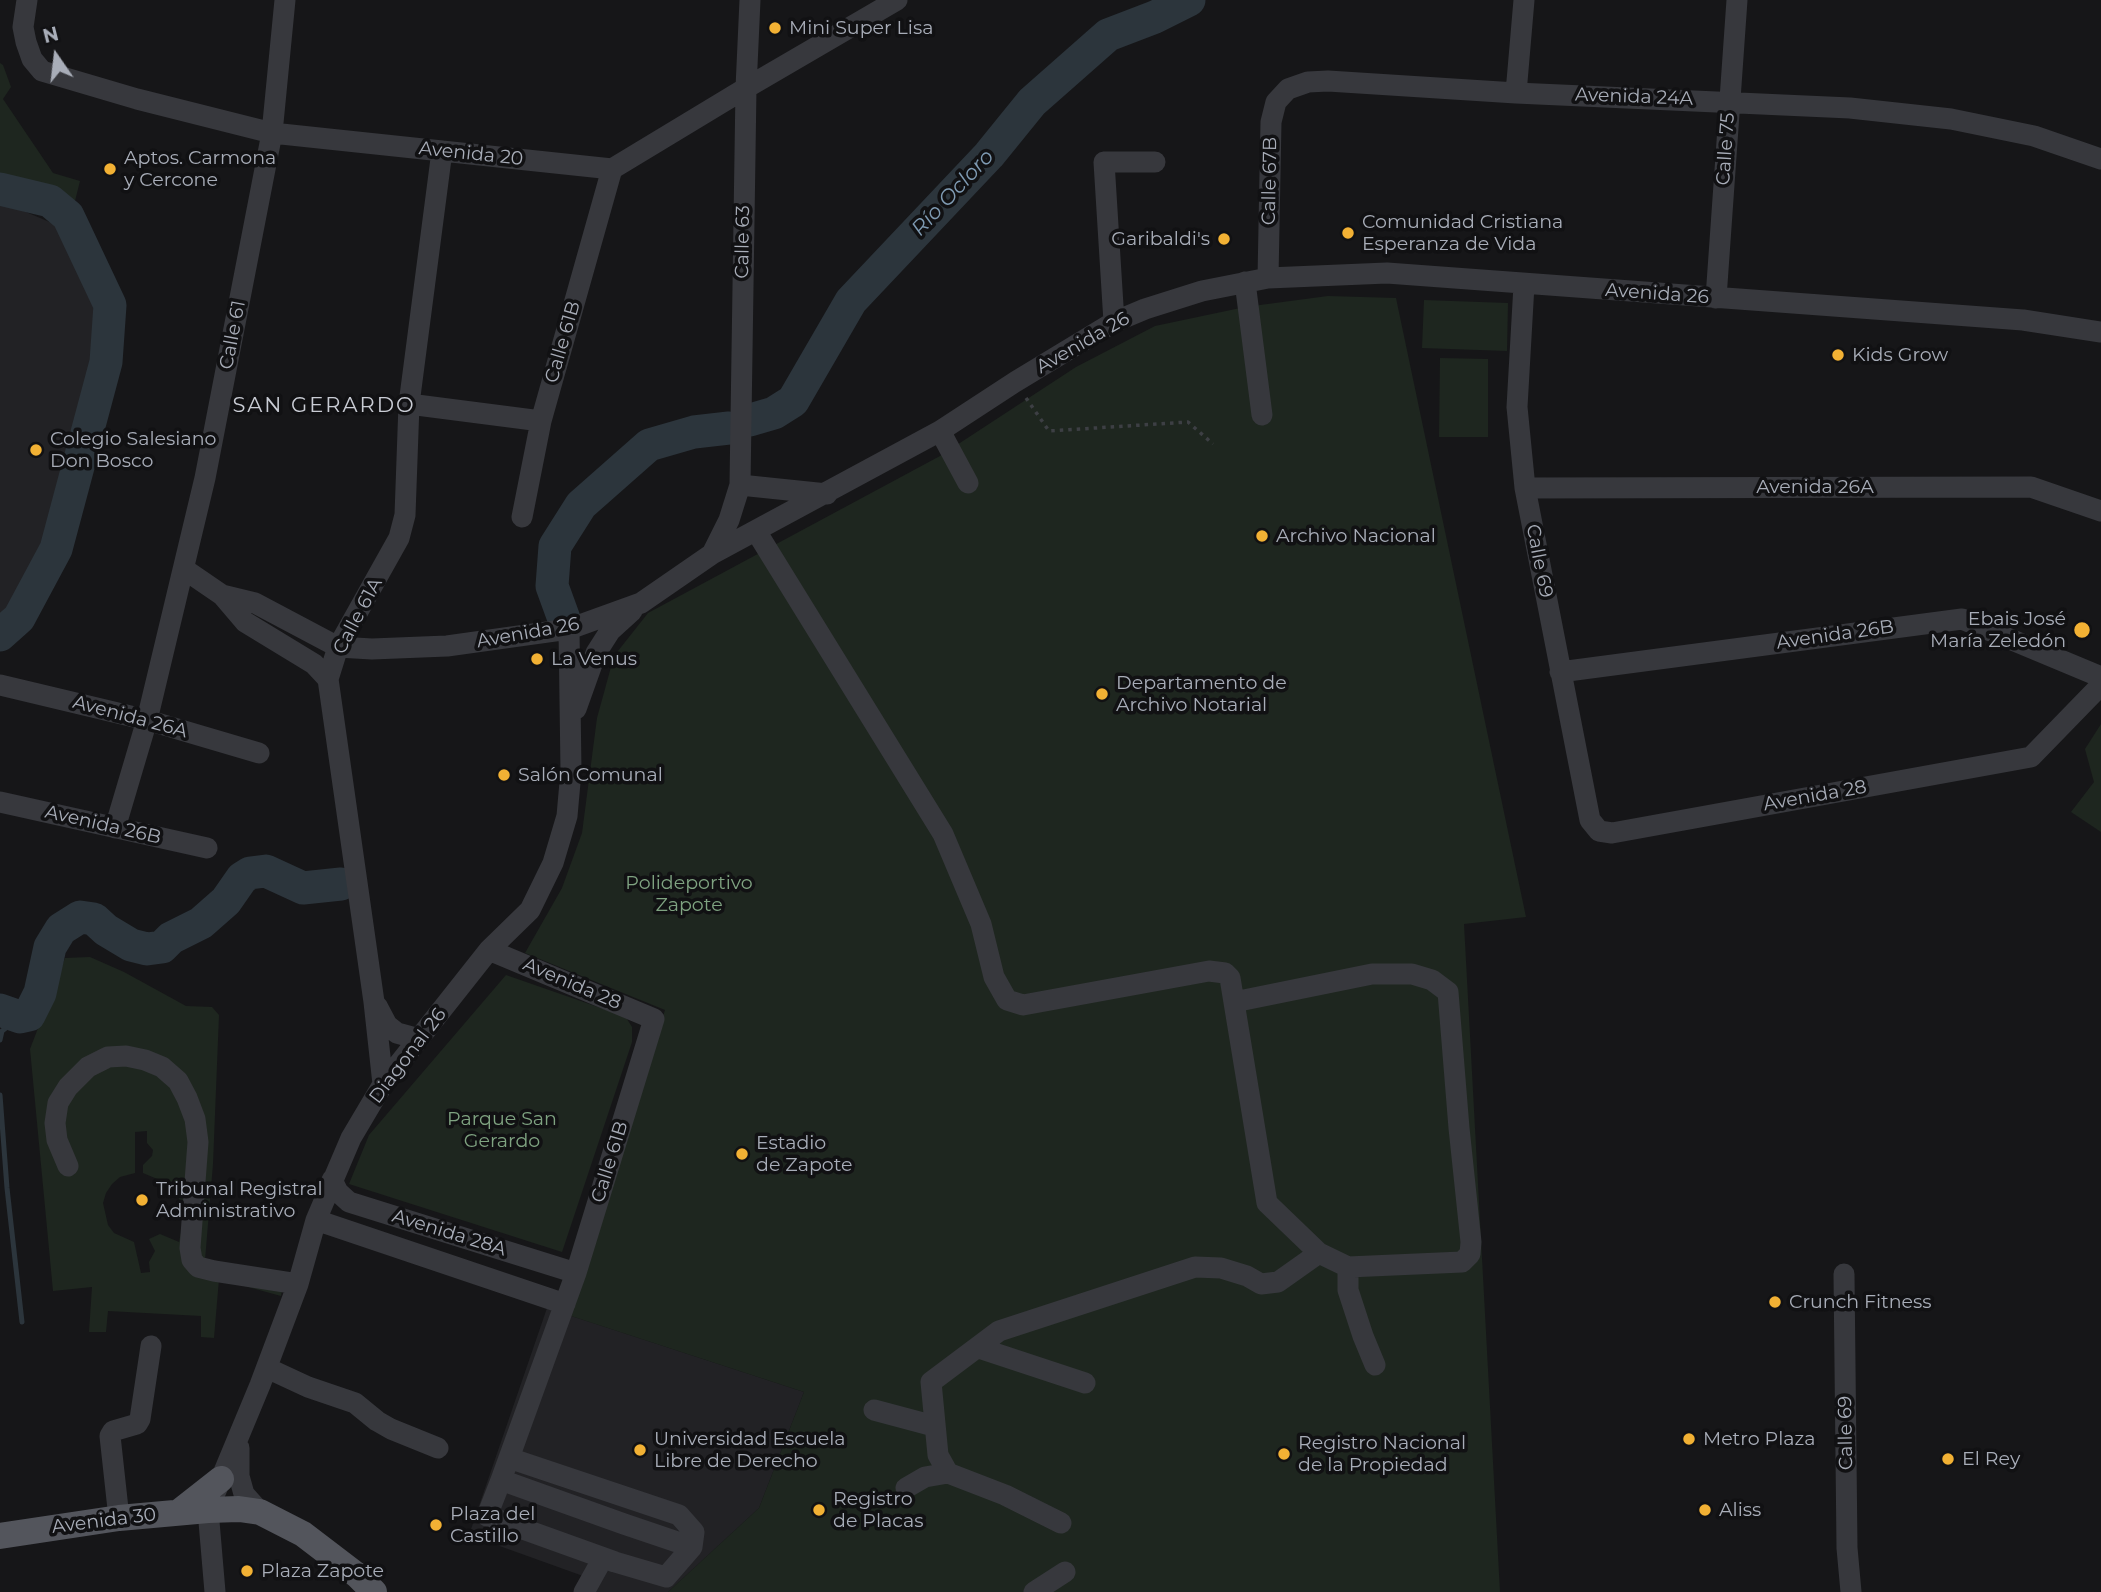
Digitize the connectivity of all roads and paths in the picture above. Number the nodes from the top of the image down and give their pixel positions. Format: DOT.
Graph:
graph roads {
  1 [pos="27,0"];
  2 [pos="285,0"];
  3 [pos="750,0"];
  4 [pos="897,0"];
  5 [pos="1524,0"];
  6 [pos="1737,0"];
  7 [pos="746,88"];
  8 [pos="1288,89"];
  9 [pos="1516,93"];
  10 [pos="1729,100"];
  11 [pos="272,134"];
  12 [pos="442,151"];
  13 [pos="2101,159"];
  14 [pos="1155,162"];
  15 [pos="612,169"];
  16 [pos="1268,278"];
  17 [pos="1245,282"];
  18 [pos="1524,285"];
  19 [pos="1716,298"];
  20 [pos="1114,322"];
  21 [pos="2101,332"];
  22 [pos="1015,382"];
  23 [pos="409,404"];
  24 [pos="1262,415"];
  25 [pos="541,421"];
  26 [pos="940,431"];
  27 [pos="1213,444"];
  28 [pos="968,483"];
  29 [pos="740,485"];
  30 [pos="1525,488"];
  31 [pos="827,494"];
  32 [pos="2101,511"];
  33 [pos="522,517"];
  34 [pos="756,531"];
  35 [pos="712,554"];
  36 [pos="184,569"];
  37 [pos="222,595"];
  38 [pos="641,603"];
  39 [pos="569,629"];
  40 [pos="338,648"];
  41 [pos="1560,672"];
  42 [pos="2101,677"];
  43 [pos="328,679"];
  44 [pos="0,685"];
  45 [pos="2101,685"];
  46 [pos="147,720"];
  47 [pos="570,728"];
  48 [pos="259,753"];
  49 [pos="0,802"];
  50 [pos="115,828"];
  51 [pos="1599,831"];
  52 [pos="207,848"];
  53 [pos="489,950"];
  54 [pos="374,1002"];
  55 [pos="1234,1002"];
  56 [pos="654,1018"];
  57 [pos="419,1039"];
  58 [pos="383,1084"];
  59 [pos="68,1166"];
  60 [pos="332,1180"];
  61 [pos="316,1220"];
  62 [pos="1319,1253"];
  63 [pos="1348,1267"];
  64 [pos="576,1273"];
  65 [pos="1844,1274"];
  66 [pos="298,1284"];
  67 [pos="565,1304"];
  68 [pos="151,1346"];
  69 [pos="979,1348"];
  70 [pos="1376,1365"];
  71 [pos="267,1368"];
  72 [pos="1085,1383"];
  73 [pos="874,1410"];
  74 [pos="934,1426"];
  75 [pos="238,1439"];
  76 [pos="438,1448"];
  77 [pos="509,1458"];
  78 [pos="948,1473"];
  79 [pos="221,1479"];
  80 [pos="501,1480"];
  81 [pos="906,1488"];
  82 [pos="208,1510"];
  83 [pos="179,1512"];
  84 [pos="260,1512"];
  85 [pos="119,1518"];
  86 [pos="1061,1523"];
  87 [pos="0,1536"];
  88 [pos="692,1547"];
  89 [pos="609,1560"];
  90 [pos="1065,1572"];
  91 [pos="215,1592"];
  92 [pos="374,1592"];
  93 [pos="584,1592"];
  94 [pos="599,1592"];
  95 [pos="1034,1592"];
  96 [pos="1851,1592"];
  1 -- 11 [label="street, Avenida 20"];
  2 -- 11 [label="street, Calle 61"];
  3 -- 7 [label="street, Calle 63"];
  4 -- 7 [label="street"];
  5 -- 9 [label="street"];
  6 -- 10 [label="street, Calle 75"];
  7 -- 15 [label="street"];
  7 -- 29 [label="street, Calle 63"];
  8 -- 9 [label="street, Avenida 24A"];
  8 -- 16 [label="street, Calle 67B"];
  9 -- 10 [label="street, Avenida 24A"];
  10 -- 13 [label="street, Avenida 24A"];
  10 -- 19 [label="street, Calle 75"];
  11 -- 12 [label="street, Avenida 20"];
  11 -- 36 [label="street, Calle 61"];
  12 -- 15 [label="street, Avenida 20"];
  12 -- 23 [label="street, Calle 61A"];
  14 -- 20 [label="street"];
  15 -- 25 [label="street, Calle 61B"];
  16 -- 17 [label="street, Avenida 26"];
  16 -- 18 [label="street, Avenida 26"];
  17 -- 20 [label="street, Avenida 26"];
  17 -- 24 [label="street"];
  18 -- 19 [label="street, Avenida 26"];
  18 -- 30 [label="street, Calle 69"];
  19 -- 21 [label="street, Avenida 26"];
  20 -- 22 [label="street, Avenida 26"];
  22 -- 26 [label="street, Avenida 26"];
  22 -- 27 [label="path"];
  23 -- 25 [label="street"];
  23 -- 40 [label="street, Calle 61A"];
  25 -- 33 [label="street, Calle 61B"];
  26 -- 28 [label="street"];
  26 -- 31 [label="street, Avenida 26"];
  29 -- 31 [label="street"];
  29 -- 35 [label="street, Calle 63"];
  30 -- 32 [label="street, Avenida 26A"];
  30 -- 41 [label="street, Calle 69"];
  31 -- 34 [label="street, Avenida 26"];
  34 -- 35 [label="street, Avenida 26"];
  34 -- 55 [label="street"];
  35 -- 38 [label="street, Avenida 26"];
  36 -- 37 [label="street, Avenida 26"];
  36 -- 46 [label="street, Calle 61"];
  37 -- 40 [label="street, Avenida 26"];
  37 -- 43 [label="street, Avenida 26"];
  38 -- 39 [label="street, Avenida 26"];
  38 -- 47 [label="street, Diagonal 26"];
  39 -- 40 [label="street, Avenida 26"];
  39 -- 47 [label="street, Diagonal 26"];
  40 -- 43 [label="street, Calle 61A"];
  41 -- 42 [label="street, Avenida 26B"];
  41 -- 51 [label="street, Calle 69"];
  43 -- 54 [label="street, Calle 61A"];
  44 -- 46 [label="street, Avenida 26A"];
  45 -- 51 [label="street, Avenida 28"];
  46 -- 48 [label="street, Avenida 26A"];
  46 -- 50 [label="street, Calle 61"];
  47 -- 53 [label="street, Diagonal 26"];
  49 -- 50 [label="street, Avenida 26B"];
  50 -- 52 [label="street, Avenida 26B"];
  53 -- 56 [label="street, Avenida 28"];
  53 -- 57 [label="street, Diagonal 26"];
  54 -- 57 [label="street"];
  54 -- 58 [label="street, Calle 61A"];
  55 -- 62 [label="street"];
  55 -- 63 [label="street"];
  56 -- 64 [label="street, Calle 61B"];
  57 -- 58 [label="street, Diagonal 26"];
  58 -- 60 [label="street, Diagonal 26"];
  59 -- 66 [label="street"];
  60 -- 61 [label="street, Diagonal 26"];
  60 -- 64 [label="street, Avenida 28A"];
  61 -- 66 [label="street, Diagonal 26"];
  61 -- 67 [label="street, Avenida 28A"];
  62 -- 63 [label="street"];
  62 -- 69 [label="street"];
  63 -- 70 [label="street"];
  64 -- 67 [label="street, Calle 61B"];
  65 -- 96 [label="street, Calle 69"];
  66 -- 71 [label="street, Diagonal 26"];
  67 -- 77 [label="street, Calle 61B"];
  68 -- 85 [label="street"];
  69 -- 72 [label="street"];
  69 -- 74 [label="street"];
  71 -- 75 [label="street, Diagonal 26"];
  71 -- 76 [label="street"];
  73 -- 74 [label="street"];
  74 -- 78 [label="street"];
  75 -- 79 [label="street, Diagonal 26"];
  75 -- 84 [label="street, Diagonal 26"];
  77 -- 80 [label="street, Calle 61B"];
  77 -- 88 [label="street"];
  78 -- 81 [label="street"];
  78 -- 86 [label="street"];
  79 -- 82 [label="street, Diagonal 26"];
  79 -- 83 [label="main road"];
  80 -- 88 [label="street"];
  80 -- 89 [label="street, Calle 61B"];
  82 -- 83 [label="main road, Avenida 30"];
  82 -- 84 [label="main road, Avenida 30"];
  82 -- 91 [label="street"];
  83 -- 85 [label="main road, Avenida 30"];
  84 -- 92 [label="main road"];
  85 -- 87 [label="main road, Avenida 30"];
  88 -- 89 [label="street"];
  89 -- 93 [label="street"];
  89 -- 94 [label="street"];
  90 -- 95 [label="street"];
}
